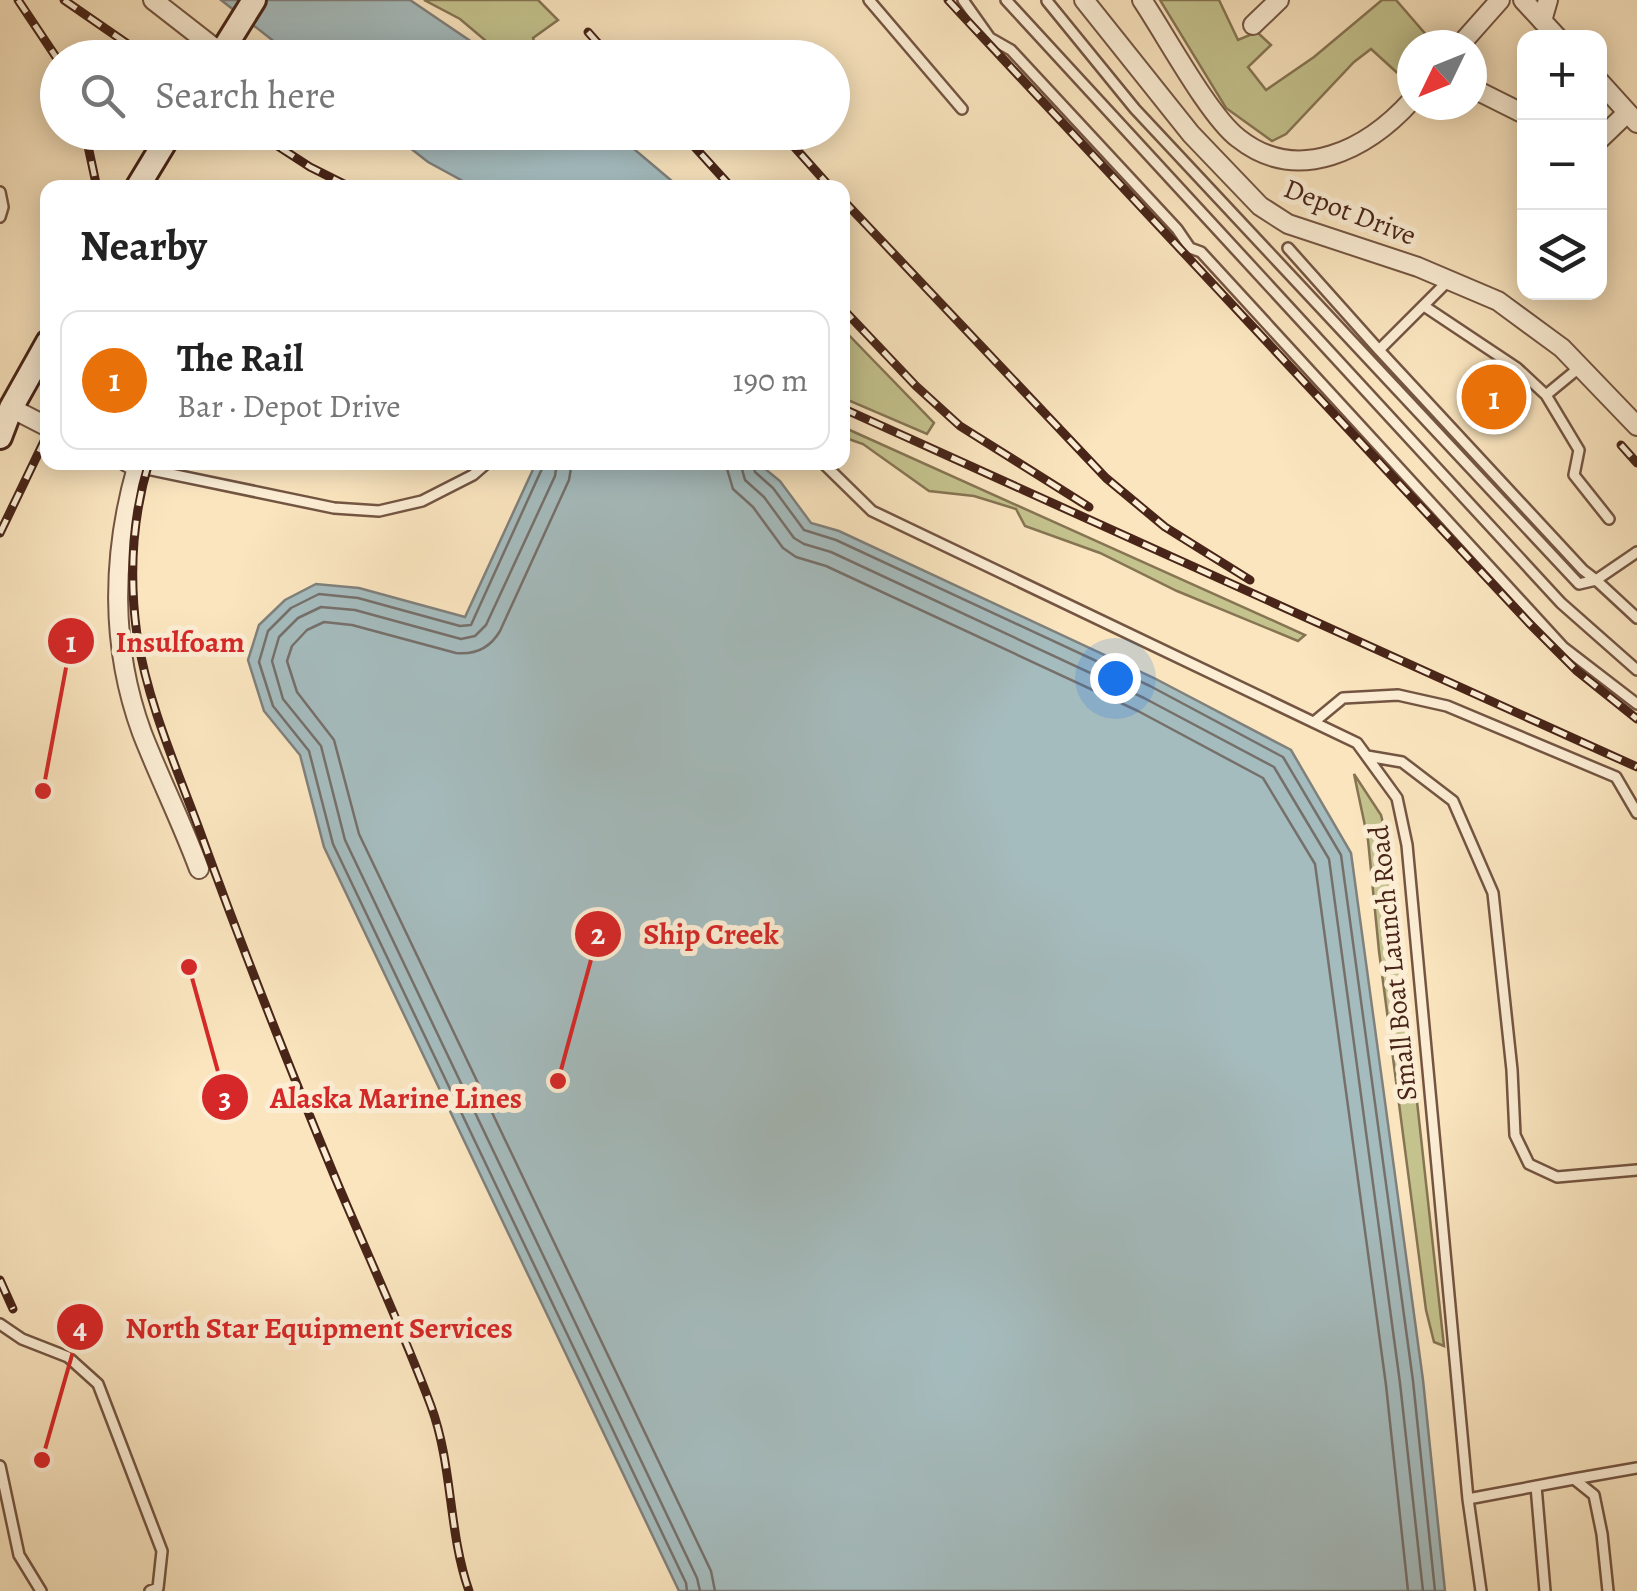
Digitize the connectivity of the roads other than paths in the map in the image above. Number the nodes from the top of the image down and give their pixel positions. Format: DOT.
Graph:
graph roads {
  1 [pos="153,0"];
  2 [pos="254,0"];
  3 [pos="869,0"];
  4 [pos="963,0"];
  5 [pos="1006,0"];
  6 [pos="1084,0"];
  7 [pos="1142,0"];
  8 [pos="1280,0"];
  9 [pos="1500,0"];
  10 [pos="1523,0"];
  11 [pos="1548,0"];
  12 [pos="1047,2"];
  13 [pos="1542,20"];
  14 [pos="1253,24"];
  15 [pos="1473,30"];
  16 [pos="1551,30"];
  17 [pos="201,40"];
  18 [pos="229,40"];
  19 [pos="1607,90"];
  20 [pos="1487,96"];
  21 [pos="962,108"];
  22 [pos="1517,110"];
  23 [pos="1397,114"];
  24 [pos="1632,118"];
  25 [pos="1607,134"];
  26 [pos="160,150"];
  27 [pos="142,180"];
  28 [pos="0,192"];
  29 [pos="0,217"];
  30 [pos="1288,248"];
  31 [pos="1449,280"];
  32 [pos="1424,306"];
  33 [pos="1380,350"];
  34 [pos="40,354"];
  35 [pos="1580,367"];
  36 [pos="1546,395"];
  37 [pos="6,407"];
  38 [pos="40,423"];
  39 [pos="1637,426"];
  40 [pos="0,437"];
  41 [pos="131,470"];
  42 [pos="155,470"];
  43 [pos="479,470"];
  44 [pos="830,470"];
  45 [pos="1609,518"];
  46 [pos="1637,552"];
  47 [pos="1596,580"];
  48 [pos="1637,618"];
  49 [pos="1637,670"];
  50 [pos="1637,704"];
  51 [pos="1314,722"];
  52 [pos="1367,756"];
  53 [pos="1637,814"];
  54 [pos="199,869"];
  55 [pos="1637,1170"];
  56 [pos="0,1324"];
  57 [pos="0,1466"];
  58 [pos="1637,1468"];
  59 [pos="1574,1479"];
  60 [pos="1536,1486"];
  61 [pos="1468,1498"];
  62 [pos="156,1590"];
  63 [pos="41,1591"];
  64 [pos="1481,1591"];
  65 [pos="1545,1591"];
  66 [pos="1608,1591"];
  1 -- 17 [label="street"];
  2 -- 18 [label="street"];
  3 -- 21 [label="lane"];
  4 -- 50 [label="lane"];
  5 -- 49 [label="lane"];
  6 -- 31 [label="street, Depot Drive"];
  7 -- 23 [label="street"];
  8 -- 14 [label="street"];
  9 -- 15 [label="street"];
  10 -- 13 [label="street"];
  11 -- 13 [label="street"];
  12 -- 47 [label="lane"];
  13 -- 16 [label="street"];
  19 -- 24 [label="street"];
  20 -- 22 [label="street"];
  24 -- 25 [label="street"];
  26 -- 27 [label="street"];
  28 -- 29 [label="lane"];
  30 -- 33 [label="lane"];
  31 -- 32 [label="lane"];
  31 -- 35 [label="street, Depot Drive"];
  32 -- 33 [label="lane"];
  32 -- 36 [label="lane"];
  33 -- 47 [label="lane"];
  34 -- 37 [label="street"];
  35 -- 36 [label="lane"];
  35 -- 39 [label="street, Depot Drive"];
  36 -- 45 [label="lane"];
  37 -- 38 [label="street"];
  37 -- 40 [label="street"];
  41 -- 54 [label="street"];
  42 -- 43 [label="lane"];
  44 -- 51 [label="lane, Small Boat Launch Road"];
  46 -- 47 [label="lane"];
  47 -- 48 [label="lane"];
  51 -- 52 [label="lane, Small Boat Launch Road"];
  51 -- 53 [label="lane"];
  52 -- 55 [label="lane"];
  52 -- 61 [label="lane, Small Boat Launch Road"];
  56 -- 62 [label="lane"];
  57 -- 63 [label="lane"];
  58 -- 59 [label="lane"];
  59 -- 60 [label="lane"];
  59 -- 66 [label="lane"];
  60 -- 61 [label="lane"];
  60 -- 65 [label="lane"];
  61 -- 64 [label="lane, Small Boat Launch Road"];
}
